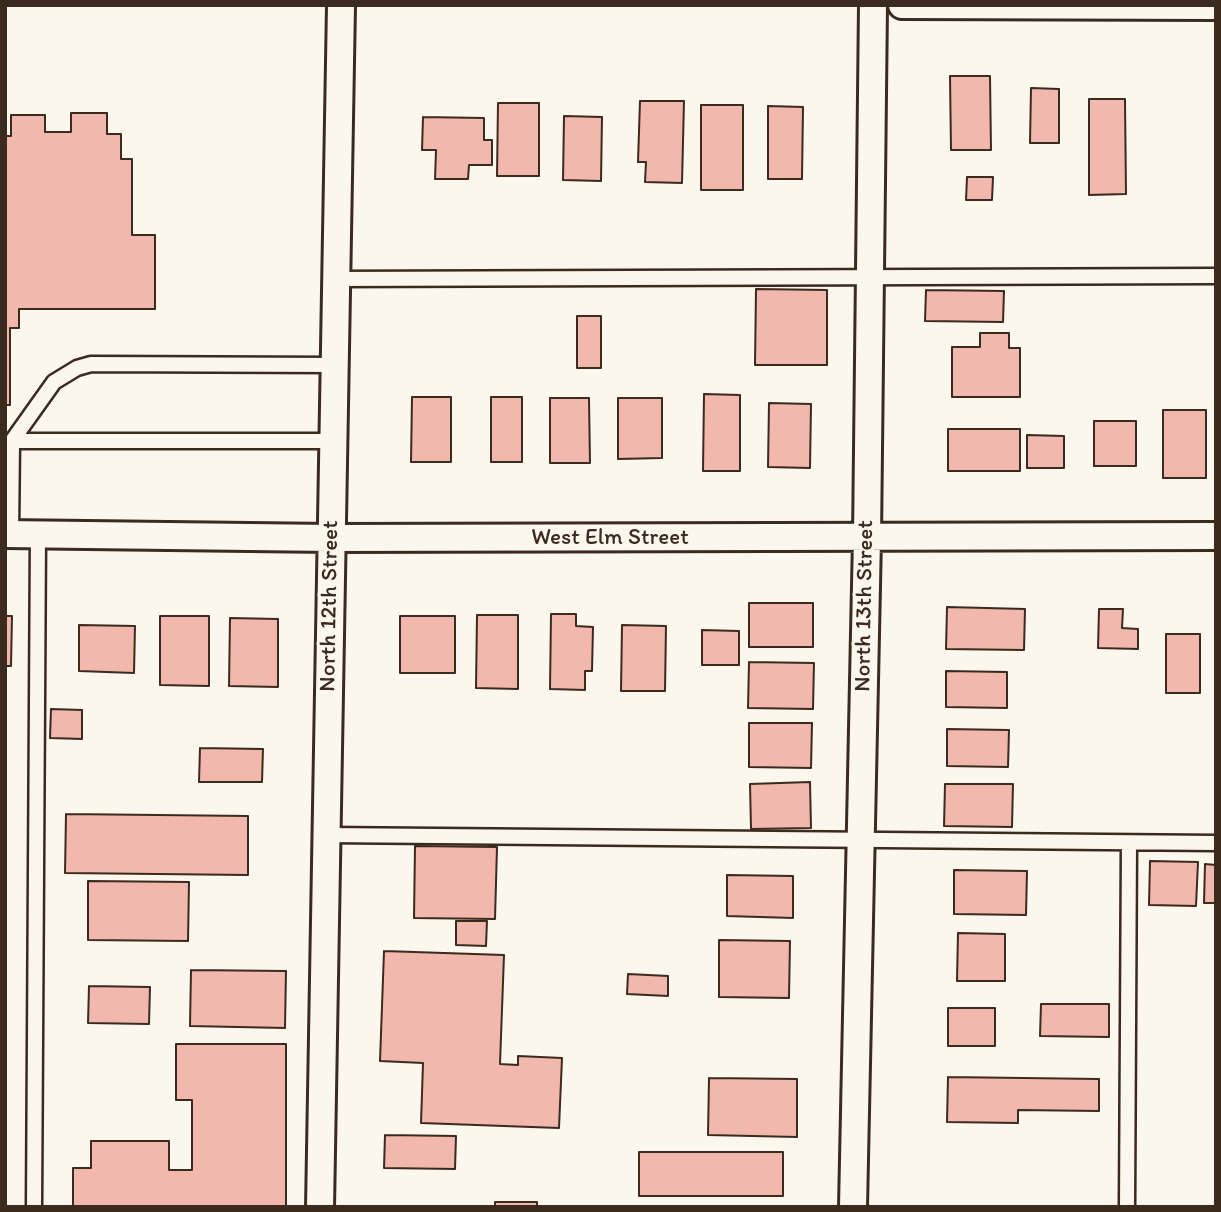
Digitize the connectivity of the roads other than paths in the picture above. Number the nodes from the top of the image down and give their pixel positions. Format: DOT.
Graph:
graph roads {
  1 [pos="341,5"];
  2 [pos="873,5"];
  3 [pos="902,5"];
  4 [pos="1216,6"];
  5 [pos="870,276"];
  6 [pos="1216,276"];
  7 [pos="335,279"];
  8 [pos="334,365"];
  9 [pos="12,441"];
  10 [pos="333,441"];
  11 [pos="8,534"];
  12 [pos="38,534"];
  13 [pos="1216,536"];
  14 [pos="331,538"];
  15 [pos="867,538"];
  16 [pos="326,835"];
  17 [pos="861,839"];
  18 [pos="1216,843"];
  19 [pos="1129,844"];
  20 [pos="34,1207"];
  21 [pos="320,1207"];
  22 [pos="853,1207"];
  23 [pos="1127,1207"];
  1 -- 7 [label="street, North 12th Street"];
  2 -- 5 [label="street, North 13th Street"];
  3 -- 4 [label="street"];
  5 -- 6 [label="lane"];
  5 -- 7 [label="lane"];
  5 -- 15 [label="street, North 13th Street"];
  7 -- 8 [label="street, North 12th Street"];
  8 -- 9 [label="lane"];
  8 -- 10 [label="street, North 12th Street"];
  9 -- 10 [label="lane"];
  9 -- 11 [label="lane"];
  10 -- 14 [label="street, North 12th Street"];
  11 -- 12 [label="street, West Elm Street"];
  12 -- 14 [label="street, West Elm Street"];
  12 -- 20 [label="lane"];
  13 -- 15 [label="street, West Elm Street"];
  14 -- 15 [label="street, West Elm Street"];
  14 -- 16 [label="street, North 12th Street"];
  15 -- 17 [label="street, North 13th Street"];
  16 -- 17 [label="lane"];
  16 -- 21 [label="street, North 12th Street"];
  17 -- 19 [label="lane"];
  17 -- 22 [label="street, North 13th Street"];
  18 -- 19 [label="lane"];
  19 -- 23 [label="lane"];
}
